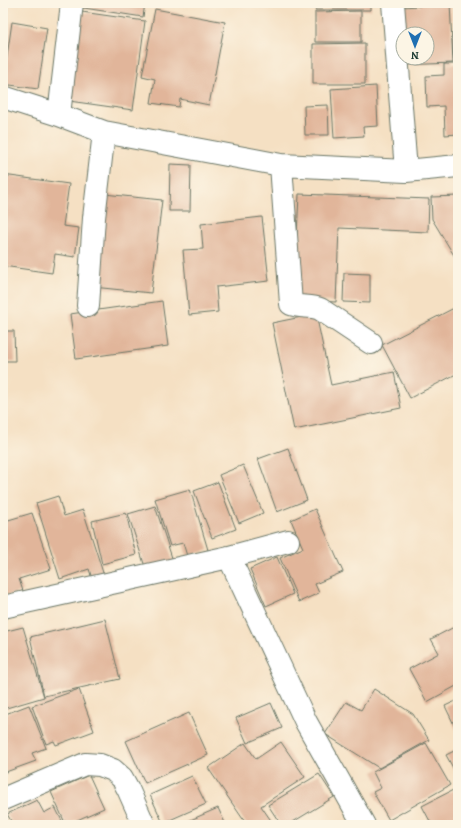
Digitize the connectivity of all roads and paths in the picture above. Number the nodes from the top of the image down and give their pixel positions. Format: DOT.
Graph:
graph roads {
  1 [pos="72,3"];
  2 [pos="393,3"];
  3 [pos="3,97"];
  4 [pos="59,115"];
  5 [pos="104,132"];
  6 [pos="281,165"];
  7 [pos="458,166"];
  8 [pos="406,171"];
  9 [pos="88,306"];
  10 [pos="371,343"];
  11 [pos="288,541"];
  12 [pos="229,557"];
  13 [pos="3,608"];
  14 [pos="3,798"];
  15 [pos="144,825"];
  16 [pos="364,825"];
  1 -- 4 [label="street"];
  2 -- 8 [label="street"];
  3 -- 4 [label="street"];
  4 -- 5 [label="street"];
  5 -- 6 [label="street"];
  5 -- 9 [label="street"];
  6 -- 8 [label="street"];
  6 -- 10 [label="street"];
  7 -- 8 [label="street"];
  11 -- 12 [label="street"];
  12 -- 13 [label="street"];
  12 -- 16 [label="street"];
  14 -- 15 [label="street"];
}
